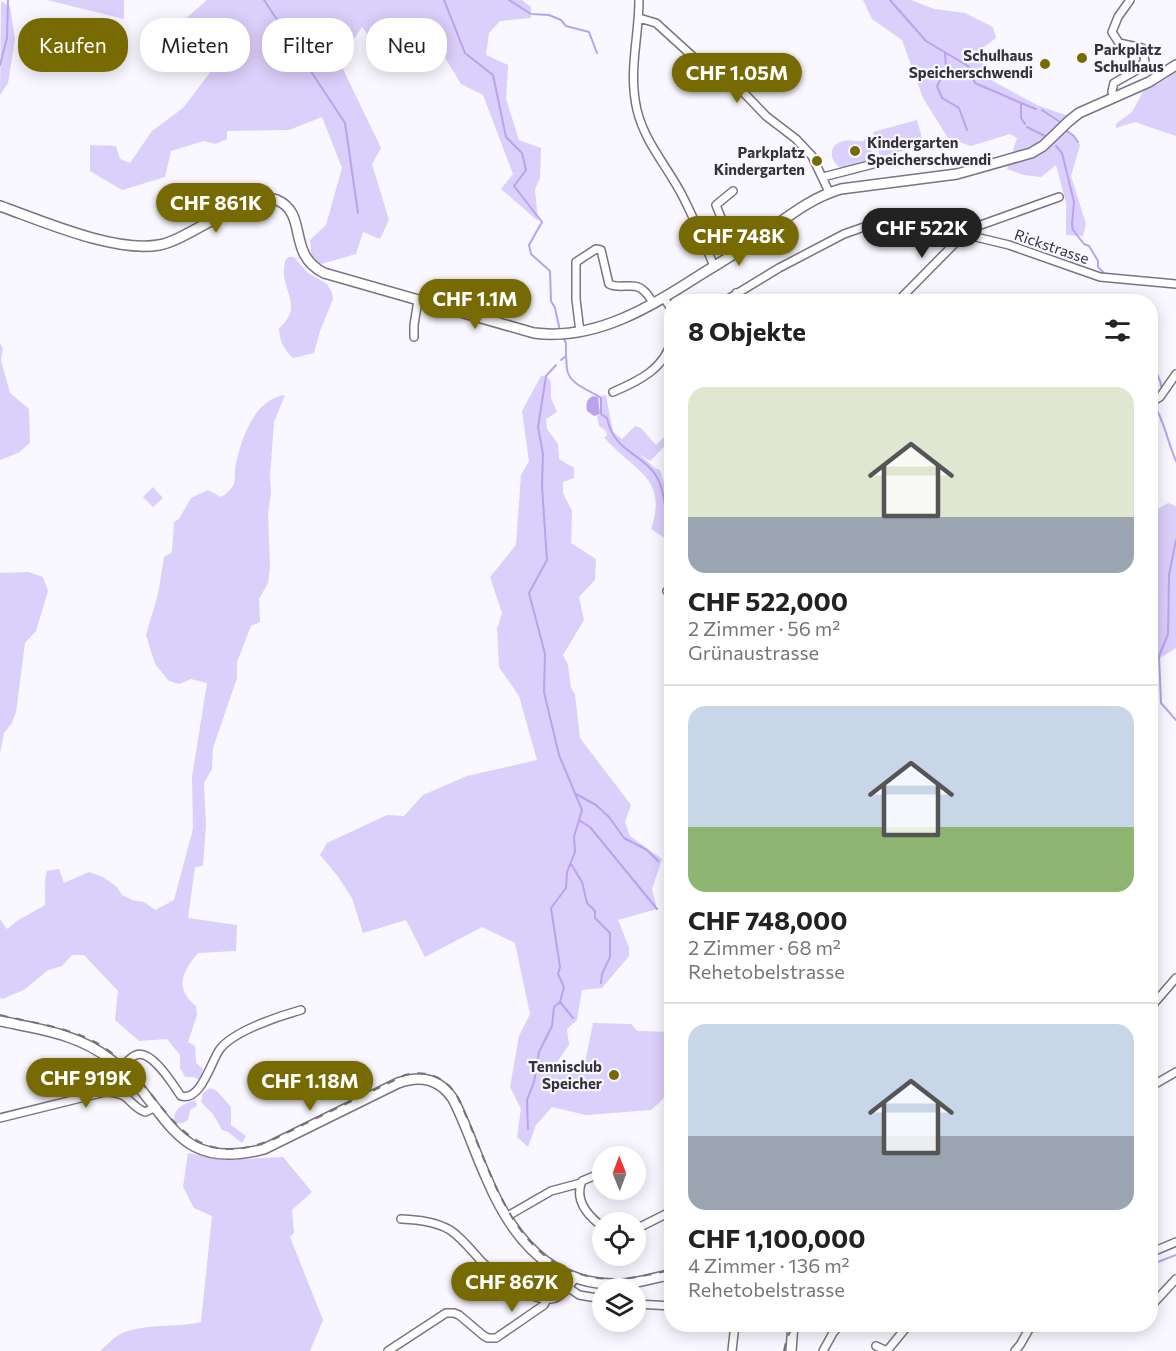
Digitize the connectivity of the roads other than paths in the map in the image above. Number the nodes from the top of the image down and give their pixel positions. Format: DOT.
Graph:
graph roads {
  1 [pos="633,0"];
  2 [pos="1130,0"];
  3 [pos="639,4"];
  4 [pos="639,18"];
  5 [pos="1176,65"];
  6 [pos="1113,98"];
  7 [pos="881,162"];
  8 [pos="823,177"];
  9 [pos="733,191"];
  10 [pos="830,192"];
  11 [pos="1059,197"];
  12 [pos="0,206"];
  13 [pos="964,234"];
  14 [pos="733,255"];
  15 [pos="714,266"];
  16 [pos="1176,284"];
  17 [pos="736,293"];
  18 [pos="670,294"];
  19 [pos="905,294"];
  20 [pos="664,298"];
  21 [pos="418,300"];
  22 [pos="654,304"];
  23 [pos="580,332"];
  24 [pos="414,337"];
  25 [pos="664,359"];
  26 [pos="1176,374"];
  27 [pos="613,392"];
  28 [pos="1158,398"];
  29 [pos="1176,978"];
  30 [pos="1158,999"];
  31 [pos="301,1010"];
  32 [pos="0,1021"];
  33 [pos="121,1068"];
  34 [pos="1176,1072"];
  35 [pos="1158,1082"];
  36 [pos="154,1108"];
  37 [pos="0,1118"];
  38 [pos="592,1178"];
  39 [pos="581,1183"];
  40 [pos="664,1215"];
  41 [pos="506,1217"];
  42 [pos="592,1217"];
  43 [pos="401,1219"];
  44 [pos="646,1224"];
  45 [pos="1176,1243"];
  46 [pos="1158,1250"];
  47 [pos="664,1276"];
  48 [pos="575,1278"];
  49 [pos="1176,1279"];
  50 [pos="569,1288"];
  51 [pos="592,1297"];
  52 [pos="1158,1298"];
  53 [pos="546,1301"];
  54 [pos="646,1305"];
  55 [pos="664,1306"];
  56 [pos="734,1332"];
  57 [pos="793,1332"];
  58 [pos="833,1332"];
  59 [pos="902,1332"];
  60 [pos="1027,1332"];
  61 [pos="876,1346"];
  62 [pos="793,1349"];
  63 [pos="388,1351"];
  64 [pos="732,1351"];
  65 [pos="823,1351"];
  66 [pos="887,1351"];
  67 [pos="1015,1351"];
  1 -- 3 [label="street"];
  2 -- 6 [label="street"];
  3 -- 4 [label="street"];
  4 -- 8 [label="street"];
  4 -- 15 [label="street"];
  5 -- 6 [label="street"];
  6 -- 10 [label="street"];
  7 -- 8 [label="street"];
  8 -- 10 [label="street"];
  9 -- 14 [label="street"];
  10 -- 14 [label="street"];
  11 -- 13 [label="street"];
  12 -- 21 [label="street"];
  13 -- 16 [label="street, Rickstrasse"];
  13 -- 17 [label="street, Rickstrasse"];
  13 -- 19 [label="street"];
  14 -- 15 [label="street"];
  15 -- 18 [label="street"];
  20 -- 22 [label="street"];
  21 -- 23 [label="street"];
  21 -- 24 [label="street"];
  22 -- 23 [label="street"];
  22 -- 23 [label="street"];
  25 -- 27 [label="street"];
  26 -- 28 [label="street"];
  29 -- 30 [label="street"];
  31 -- 33 [label="street"];
  32 -- 33 [label="street"];
  33 -- 36 [label="street"];
  34 -- 35 [label="street"];
  36 -- 37 [label="street"];
  36 -- 41 [label="street"];
  38 -- 39 [label="street"];
  39 -- 41 [label="street"];
  39 -- 42 [label="street"];
  40 -- 44 [label="street"];
  41 -- 48 [label="street"];
  43 -- 53 [label="street"];
  45 -- 46 [label="street"];
  47 -- 48 [label="street"];
  48 -- 50 [label="street"];
  49 -- 52 [label="street"];
  50 -- 51 [label="street"];
  50 -- 53 [label="street"];
  53 -- 63 [label="street"];
  54 -- 55 [label="street"];
  56 -- 64 [label="street"];
  57 -- 62 [label="street"];
  58 -- 65 [label="street"];
  59 -- 66 [label="street"];
  60 -- 67 [label="street"];
  61 -- 66 [label="street"];
}
